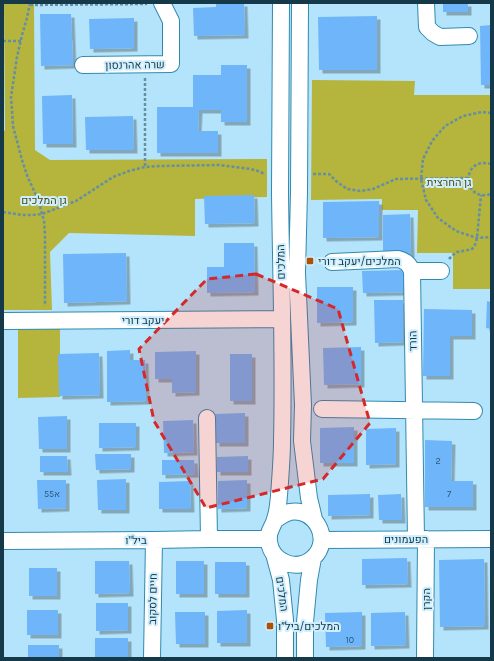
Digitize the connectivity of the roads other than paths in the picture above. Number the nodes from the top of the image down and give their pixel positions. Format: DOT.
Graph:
graph roads {
  1 [pos="281,3"];
  2 [pos="300,3"];
  3 [pos="426,3"];
  4 [pos="163,4"];
  5 [pos="469,36"];
  6 [pos="83,65"];
  7 [pos="332,262"];
  8 [pos="412,271"];
  9 [pos="440,271"];
  10 [pos="282,319"];
  11 [pos="3,321"];
  12 [pos="322,409"];
  13 [pos="414,410"];
  14 [pos="474,410"];
  15 [pos="207,418"];
  16 [pos="314,519"];
  17 [pos="275,520"];
  18 [pos="209,539"];
  19 [pos="421,539"];
  20 [pos="491,539"];
  21 [pos="154,540"];
  22 [pos="322,540"];
  23 [pos="3,541"];
  24 [pos="271,547"];
  25 [pos="313,558"];
  26 [pos="152,658"];
  27 [pos="285,658"];
  28 [pos="305,658"];
  29 [pos="425,658"];
  1 -- 10 [label="street, המלכים"];
  2 -- 16 [label="street, המלכים"];
  3 -- 5 [label="street"];
  4 -- 6 [label="street, שרה אהרנסון"];
  7 -- 8 [label="street"];
  8 -- 9 [label="street"];
  8 -- 13 [label="street, הורד"];
  10 -- 11 [label="street, יעקב דורי"];
  10 -- 17 [label="street, המלכים"];
  12 -- 13 [label="street"];
  13 -- 14 [label="street"];
  13 -- 19 [label="street, הורד"];
  15 -- 18 [label="street"];
  16 -- 17 [label="street"];
  16 -- 22 [label="street"];
  17 -- 24 [label="street"];
  18 -- 21 [label="street, ביל\"ו"];
  18 -- 24 [label="street, ביל\"ו"];
  19 -- 20 [label="street, הפעמונים"];
  19 -- 22 [label="street, הפעמונים"];
  19 -- 29 [label="street, הקרן"];
  21 -- 23 [label="street, ביל\"ו"];
  21 -- 26 [label="street, חיים לסקוב"];
  22 -- 25 [label="street"];
  24 -- 25 [label="street"];
  24 -- 27 [label="street, המלכים"];
  25 -- 28 [label="street, המלכים"];
}
